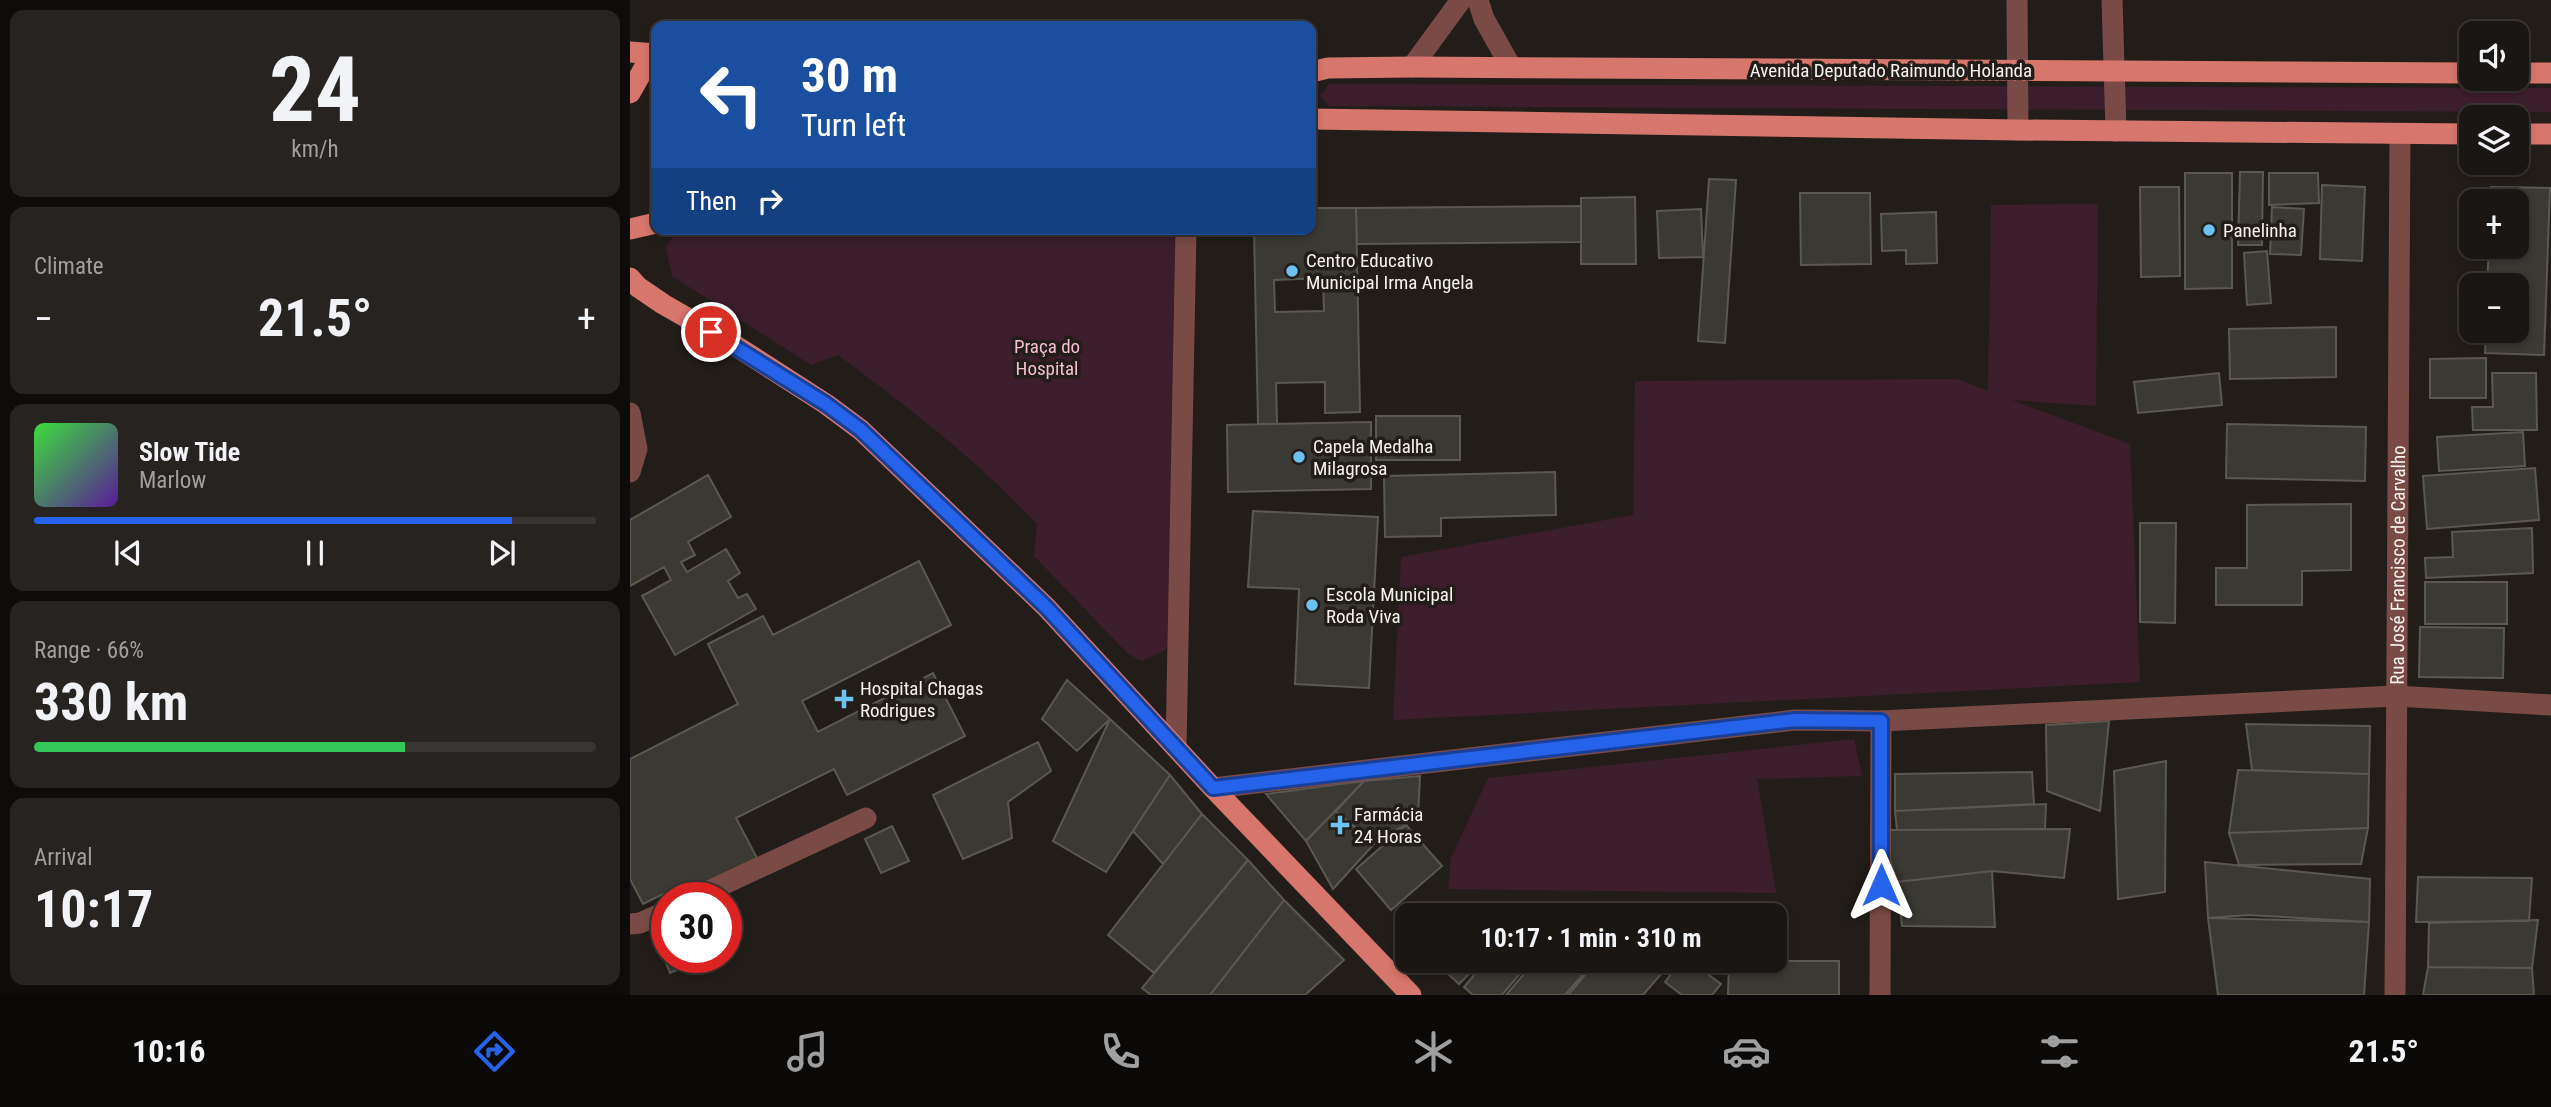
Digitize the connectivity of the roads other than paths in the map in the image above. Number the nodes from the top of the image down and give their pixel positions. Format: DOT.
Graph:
graph roads {
  1 [pos="1461,0"];
  2 [pos="1478,0"];
  3 [pos="2017,0"];
  4 [pos="2112,0"];
  5 [pos="630,52"];
  6 [pos="651,54"];
  7 [pos="651,59"];
  8 [pos="1412,67"];
  9 [pos="1511,67"];
  10 [pos="2018,70"];
  11 [pos="1316,71"];
  12 [pos="2115,71"];
  13 [pos="2459,73"];
  14 [pos="2529,73"];
  15 [pos="2551,73"];
  16 [pos="630,93"];
  17 [pos="1316,119"];
  18 [pos="2018,130"];
  19 [pos="2116,131"];
  20 [pos="2400,134"];
  21 [pos="2459,134"];
  22 [pos="2529,134"];
  23 [pos="2551,134"];
  24 [pos="651,224"];
  25 [pos="630,229"];
  26 [pos="1186,235"];
  27 [pos="630,278"];
  28 [pos="630,413"];
  29 [pos="630,472"];
  30 [pos="2396,696"];
  31 [pos="2551,705"];
  32 [pos="1881,721"];
  33 [pos="1176,748"];
  34 [pos="1213,788"];
  35 [pos="866,818"];
  36 [pos="728,882"];
  37 [pos="651,918"];
  38 [pos="630,924"];
  39 [pos="1411,995"];
  40 [pos="1881,995"];
  41 [pos="2395,995"];
  1 -- 8 [label="street"];
  2 -- 9 [label="street"];
  3 -- 10 [label="street"];
  4 -- 12 [label="street"];
  5 -- 6 [label="main road"];
  7 -- 16 [label="main road"];
  8 -- 9 [label="main road, Avenida Deputado Raimundo Holanda"];
  8 -- 11 [label="main road, Avenida Deputado Raimundo Holanda"];
  9 -- 10 [label="main road, Avenida Deputado Raimundo Holanda"];
  10 -- 12 [label="main road, Avenida Deputado Raimundo Holanda"];
  10 -- 18 [label="street"];
  12 -- 13 [label="main road, Avenida Deputado Raimundo Holanda"];
  12 -- 19 [label="street"];
  14 -- 15 [label="main road"];
  17 -- 18 [label="main road"];
  18 -- 19 [label="main road"];
  19 -- 20 [label="main road"];
  20 -- 21 [label="main road"];
  20 -- 30 [label="street, Rua José Francisco de Carvalho"];
  22 -- 23 [label="main road"];
  24 -- 25 [label="main road"];
  26 -- 33 [label="street"];
  27 -- 33 [label="main road"];
  28 -- 29 [label="street"];
  30 -- 31 [label="street"];
  30 -- 32 [label="street"];
  30 -- 41 [label="street, Rua José Francisco de Carvalho"];
  32 -- 34 [label="street"];
  32 -- 40 [label="street"];
  33 -- 34 [label="main road"];
  34 -- 39 [label="main road"];
  35 -- 36 [label="street"];
  37 -- 38 [label="street"];
}
